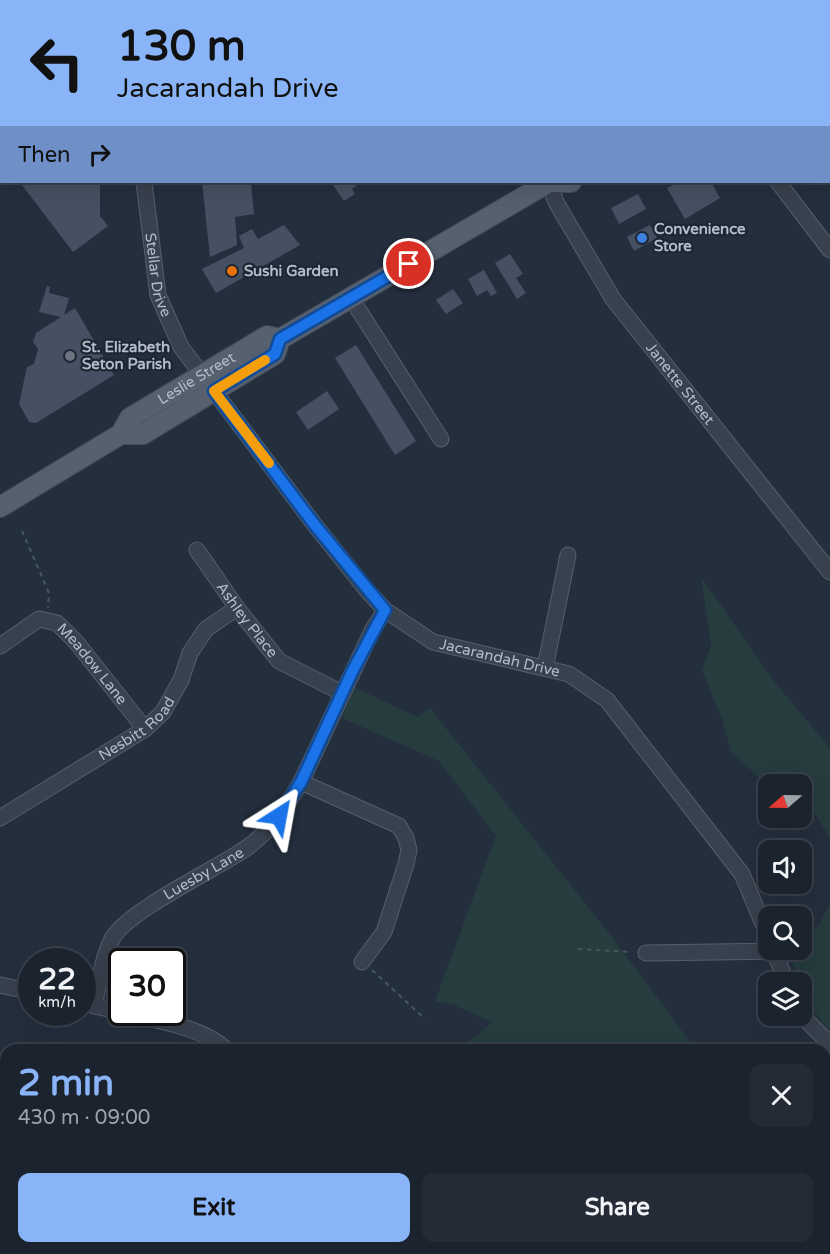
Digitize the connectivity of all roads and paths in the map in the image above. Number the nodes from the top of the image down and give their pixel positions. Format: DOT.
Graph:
graph roads {
  1 [pos="144,183"];
  2 [pos="546,183"];
  3 [pos="548,183"];
  4 [pos="779,183"];
  5 [pos="830,250"];
  6 [pos="351,298"];
  7 [pos="280,339"];
  8 [pos="202,375"];
  9 [pos="214,391"];
  10 [pos="121,434"];
  11 [pos="441,439"];
  12 [pos="0,507"];
  13 [pos="22,531"];
  14 [pos="197,550"];
  15 [pos="568,555"];
  16 [pos="830,572"];
  17 [pos="237,608"];
  18 [pos="385,610"];
  19 [pos="46,620"];
  20 [pos="0,646"];
  21 [pos="544,668"];
  22 [pos="342,693"];
  23 [pos="145,729"];
  24 [pos="301,782"];
  25 [pos="0,818"];
  26 [pos="758,912"];
  27 [pos="578,949"];
  28 [pos="758,950"];
  29 [pos="646,953"];
  30 [pos="362,962"];
  31 [pos="96,982"];
  32 [pos="0,985"];
  33 [pos="18,989"];
  34 [pos="425,1018"];
  35 [pos="173,1026"];
  36 [pos="812,1026"];
  37 [pos="220,1044"];
  38 [pos="830,1044"];
  1 -- 8 [label="street, Stellar Drive"];
  2 -- 6 [label="main road, Leslie Street"];
  3 -- 16 [label="street, Janette Street"];
  4 -- 5 [label="street"];
  6 -- 7 [label="main road, Leslie Street"];
  6 -- 11 [label="street"];
  7 -- 8 [label="main road, Leslie Street"];
  7 -- 9 [label="main road, Leslie Street"];
  8 -- 9 [label="street, Stellar Drive"];
  8 -- 10 [label="main road, Leslie Street"];
  9 -- 10 [label="main road, Leslie Street"];
  9 -- 18 [label="street, Jacarandah Drive"];
  10 -- 12 [label="main road, Leslie Street"];
  13 -- 19 [label="path"];
  14 -- 17 [label="street, Ashley Place"];
  15 -- 21 [label="street"];
  17 -- 22 [label="street, Ashley Place"];
  17 -- 23 [label="street, Nesbitt Road"];
  18 -- 21 [label="street, Jacarandah Drive"];
  18 -- 22 [label="street, Luesby Lane"];
  19 -- 20 [label="street, Meadow Lane"];
  19 -- 23 [label="street, Meadow Lane"];
  21 -- 26 [label="street, Jacarandah Drive"];
  22 -- 24 [label="street, Luesby Lane"];
  23 -- 25 [label="street, Nesbitt Road"];
  24 -- 30 [label="street"];
  24 -- 31 [label="street, Luesby Lane"];
  27 -- 29 [label="path"];
  28 -- 29 [label="street"];
  30 -- 34 [label="path"];
  32 -- 33 [label="street"];
  35 -- 37 [label="street"];
  36 -- 38 [label="street"];
}
